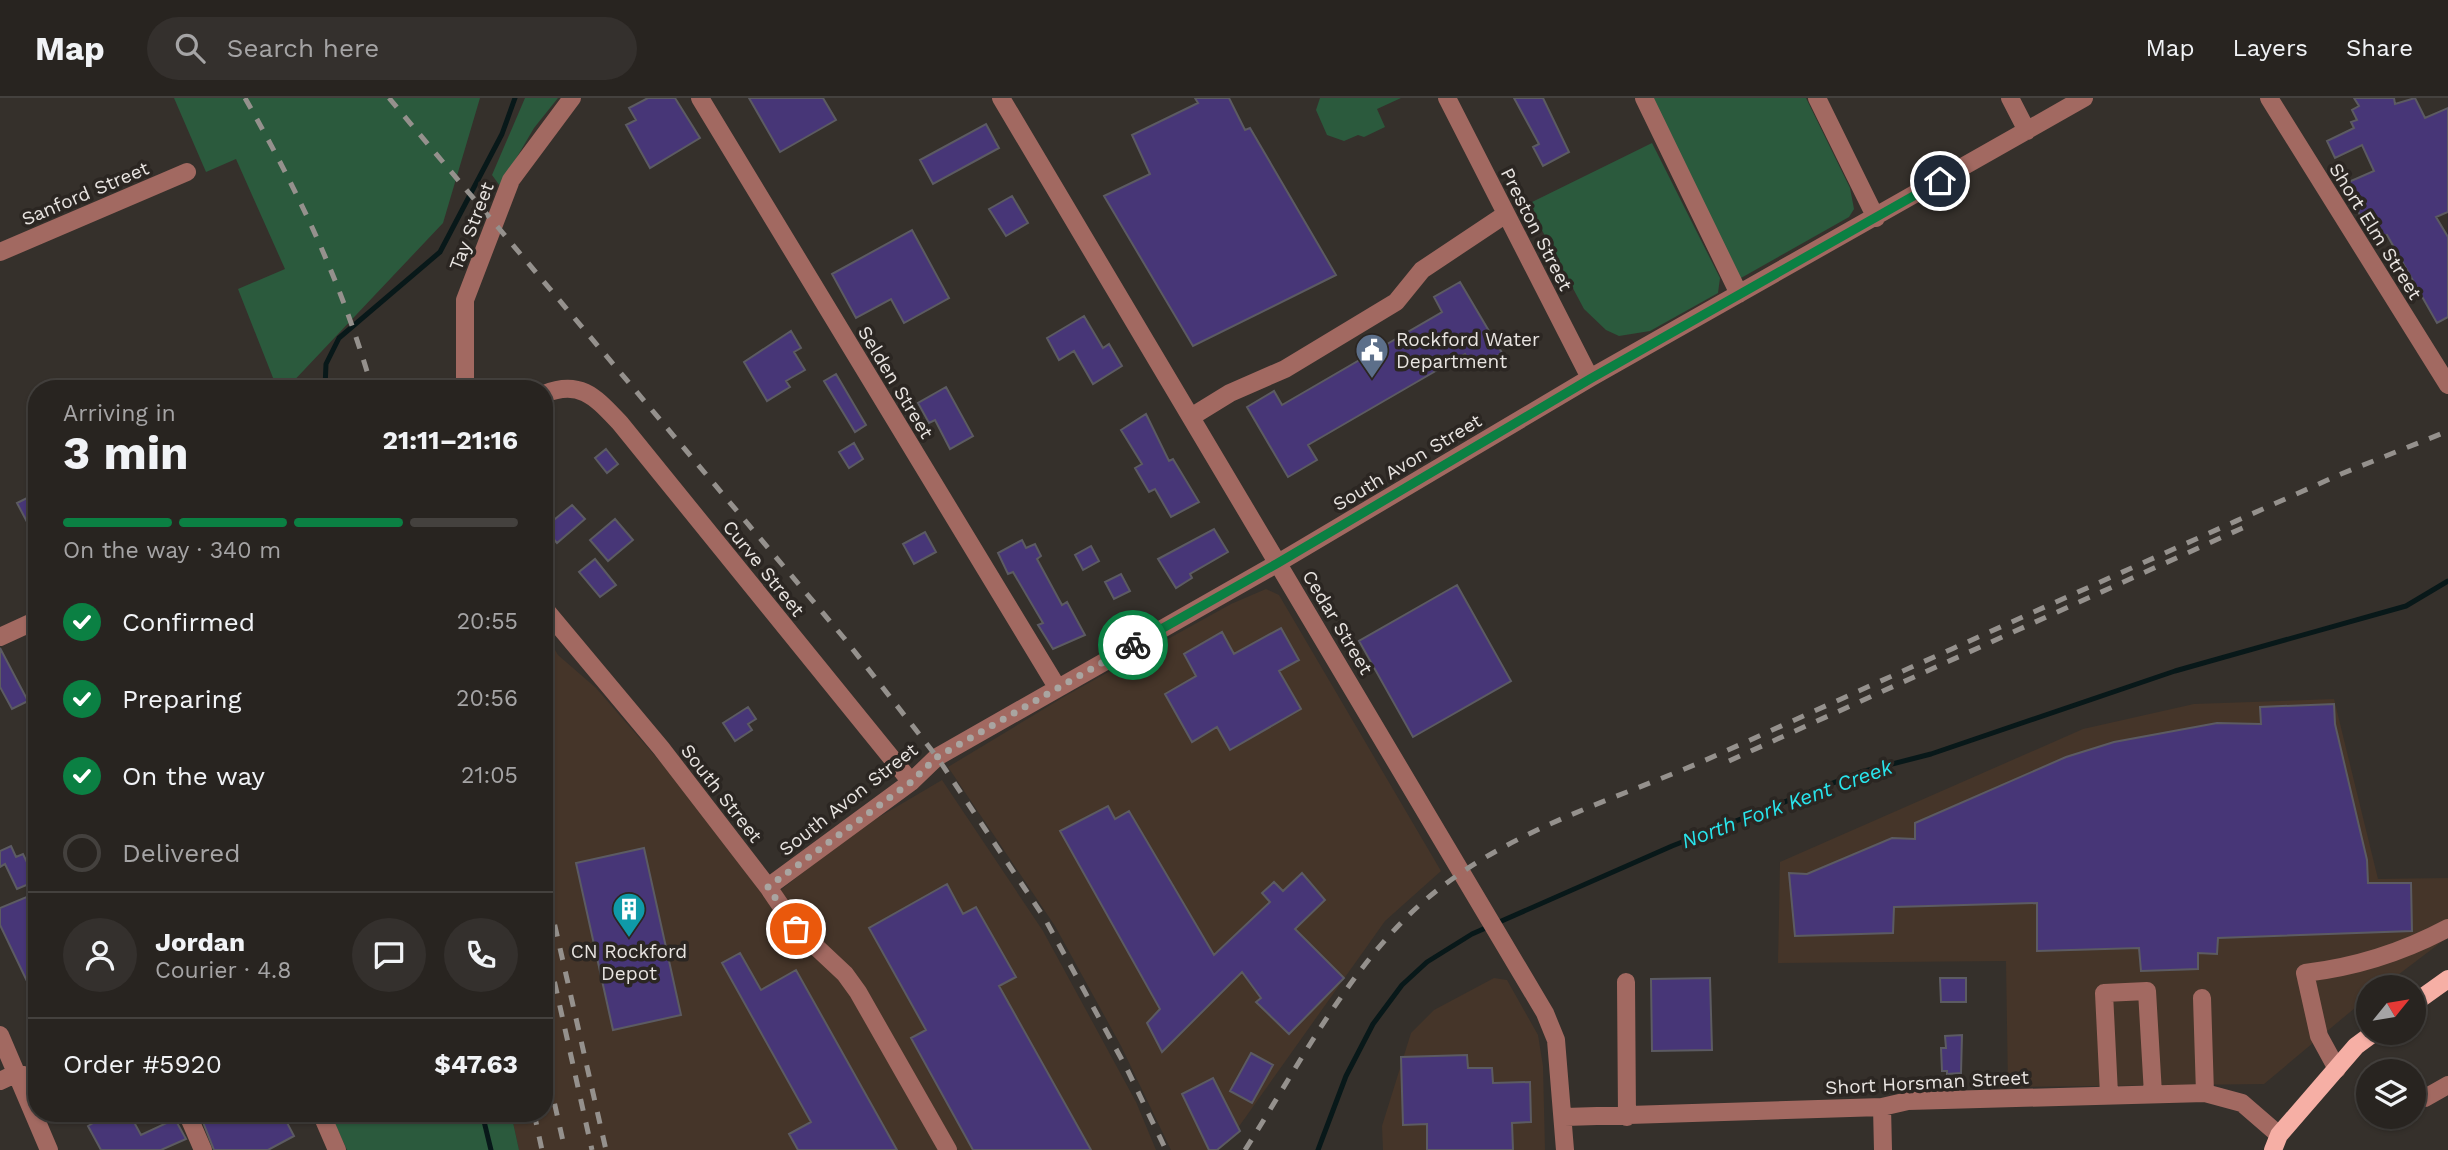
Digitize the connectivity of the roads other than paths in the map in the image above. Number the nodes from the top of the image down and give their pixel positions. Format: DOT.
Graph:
graph roads {
  1 [pos="572,98"];
  2 [pos="699,98"];
  3 [pos="1001,98"];
  4 [pos="1447,98"];
  5 [pos="1644,98"];
  6 [pos="1817,98"];
  7 [pos="2010,98"];
  8 [pos="2084,98"];
  9 [pos="2269,98"];
  10 [pos="2027,131"];
  11 [pos="187,173"];
  12 [pos="1506,214"];
  13 [pos="1876,218"];
  14 [pos="0,251"];
  15 [pos="1740,295"];
  16 [pos="1590,379"];
  17 [pos="465,380"];
  18 [pos="2448,385"];
  19 [pos="553,391"];
  20 [pos="1191,417"];
  21 [pos="1278,563"];
  22 [pos="553,619"];
  23 [pos="28,624"];
  24 [pos="0,637"];
  25 [pos="1057,687"];
  26 [pos="911,782"];
  27 [pos="768,887"];
  28 [pos="2448,928"];
  29 [pos="2448,979"];
  30 [pos="1626,982"];
  31 [pos="2426,995"];
  32 [pos="2202,998"];
  33 [pos="0,1035"];
  34 [pos="2357,1045"];
  35 [pos="2337,1069"];
  36 [pos="17,1073"];
  37 [pos="28,1076"];
  38 [pos="0,1081"];
  39 [pos="2448,1085"];
  40 [pos="2205,1093"];
  41 [pos="2109,1094"];
  42 [pos="2153,1094"];
  43 [pos="2426,1097"];
  44 [pos="28,1099"];
  45 [pos="1882,1107"];
  46 [pos="1564,1117"];
  47 [pos="1627,1117"];
  48 [pos="38,1122"];
  49 [pos="191,1122"];
  50 [pos="325,1122"];
  51 [pos="2276,1143"];
  52 [pos="50,1150"];
  53 [pos="204,1150"];
  54 [pos="337,1150"];
  55 [pos="948,1150"];
  56 [pos="1565,1150"];
  57 [pos="1883,1150"];
  1 -- 17 [label="street, Tay Street"];
  2 -- 25 [label="street, Selden Street"];
  3 -- 20 [label="street, Cedar Street"];
  4 -- 12 [label="street, Preston Street"];
  5 -- 15 [label="street"];
  6 -- 13 [label="street"];
  7 -- 10 [label="street"];
  8 -- 10 [label="street, South Avon Street"];
  9 -- 18 [label="street, Short Elm Street"];
  10 -- 13 [label="street, South Avon Street"];
  11 -- 14 [label="street, Sanford Street"];
  12 -- 16 [label="street, Preston Street"];
  12 -- 20 [label="street"];
  13 -- 15 [label="street, South Avon Street"];
  15 -- 16 [label="street, South Avon Street"];
  16 -- 21 [label="street, South Avon Street"];
  19 -- 26 [label="street, Curve Street"];
  20 -- 21 [label="street, Cedar Street"];
  21 -- 25 [label="street, South Avon Street"];
  21 -- 46 [label="street, Cedar Street"];
  22 -- 27 [label="street, South Street"];
  23 -- 24 [label="street"];
  25 -- 26 [label="street, South Avon Street"];
  26 -- 27 [label="street, South Avon Street"];
  27 -- 55 [label="street, South Street"];
  28 -- 35 [label="street"];
  29 -- 31 [label="main road"];
  30 -- 47 [label="street"];
  32 -- 40 [label="street"];
  33 -- 36 [label="street"];
  34 -- 35 [label="main road"];
  35 -- 51 [label="main road"];
  36 -- 37 [label="street"];
  36 -- 38 [label="street"];
  36 -- 44 [label="street"];
  39 -- 43 [label="street"];
  40 -- 42 [label="street, Short Horsman Street"];
  40 -- 51 [label="street, Short Horsman Street"];
  41 -- 42 [label="street, Short Horsman Street"];
  41 -- 42 [label="street"];
  41 -- 45 [label="street, Short Horsman Street"];
  45 -- 47 [label="street, Short Horsman Street"];
  45 -- 57 [label="street"];
  46 -- 47 [label="street, Short Horsman Street"];
  46 -- 56 [label="street, Cedar Street"];
  48 -- 52 [label="street"];
  49 -- 53 [label="street"];
  50 -- 54 [label="street"];
}
